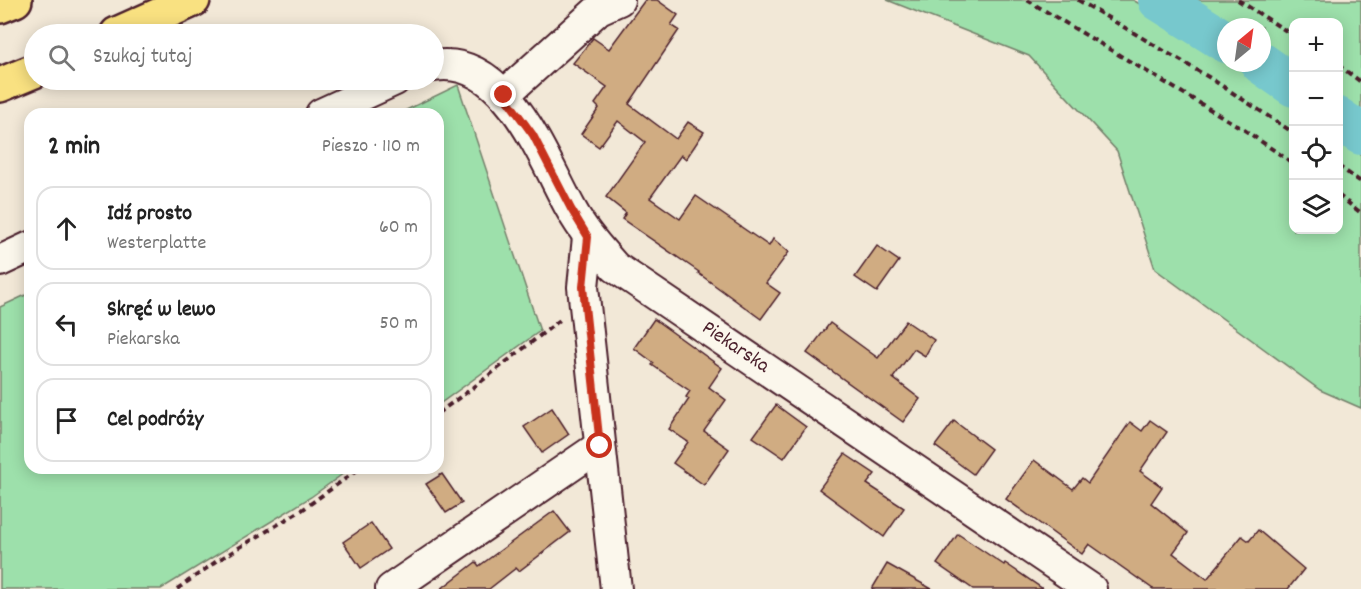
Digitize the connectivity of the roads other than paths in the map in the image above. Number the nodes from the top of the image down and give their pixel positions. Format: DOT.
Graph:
graph roads {
  1 [pos="15,0"];
  2 [pos="194,0"];
  3 [pos="619,0"];
  4 [pos="0,6"];
  5 [pos="140,24"];
  6 [pos="444,64"];
  7 [pos="24,75"];
  8 [pos="0,86"];
  9 [pos="373,90"];
  10 [pos="504,95"];
  11 [pos="334,108"];
  12 [pos="588,237"];
  13 [pos="24,251"];
  14 [pos="0,261"];
  15 [pos="600,446"];
  16 [pos="391,589"];
  17 [pos="616,589"];
  18 [pos="1091,589"];
  1 -- 4 [label="highway"];
  2 -- 5 [label="highway"];
  3 -- 10 [label="street"];
  6 -- 10 [label="street, Piekarska"];
  7 -- 8 [label="highway"];
  9 -- 11 [label="street"];
  10 -- 12 [label="street, Piekarska"];
  12 -- 15 [label="street"];
  12 -- 18 [label="street, Piekarska"];
  13 -- 14 [label="street"];
  15 -- 16 [label="street"];
  15 -- 17 [label="street"];
}
